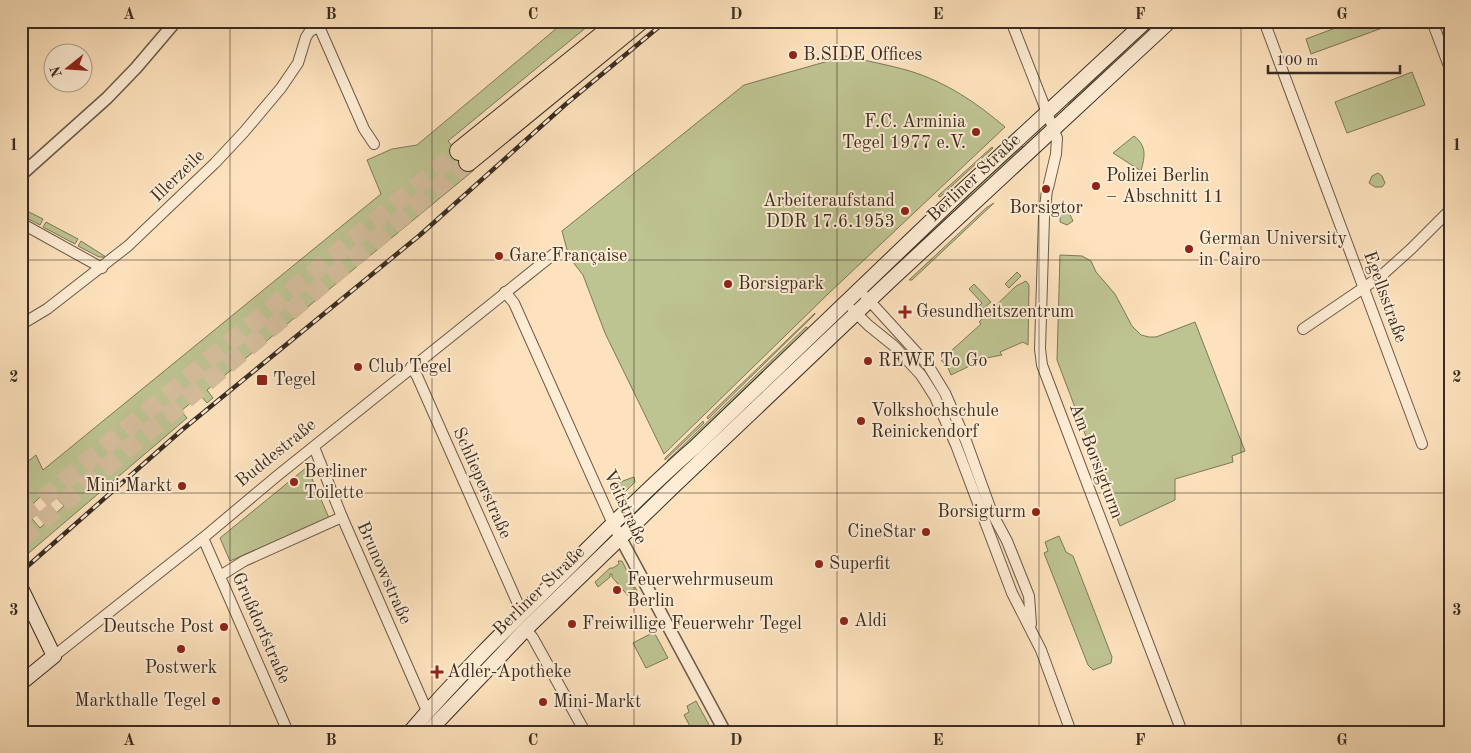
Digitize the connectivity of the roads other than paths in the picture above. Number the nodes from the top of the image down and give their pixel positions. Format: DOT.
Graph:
graph roads {
  1 [pos="176,21"];
  2 [pos="620,21"];
  3 [pos="640,21"];
  4 [pos="1011,21"];
  5 [pos="1146,21"];
  6 [pos="1170,21"];
  7 [pos="1264,21"];
  8 [pos="1432,21"];
  9 [pos="1448,21"];
  10 [pos="318,24"];
  11 [pos="1450,26"];
  12 [pos="1450,69"];
  13 [pos="1047,112"];
  14 [pos="1054,130"];
  15 [pos="374,144"];
  16 [pos="22,174"];
  17 [pos="1450,210"];
  18 [pos="21,222"];
  19 [pos="555,252"];
  20 [pos="102,268"];
  21 [pos="858,289"];
  22 [pos="1364,289"];
  23 [pos="505,292"];
  24 [pos="869,301"];
  25 [pos="845,302"];
  26 [pos="856,313"];
  27 [pos="27,321"];
  28 [pos="823,324"];
  29 [pos="1303,330"];
  30 [pos="805,363"];
  31 [pos="411,367"];
  32 [pos="1422,444"];
  33 [pos="314,447"];
  34 [pos="663,474"];
  35 [pos="675,485"];
  36 [pos="342,517"];
  37 [pos="612,524"];
  38 [pos="203,538"];
  39 [pos="620,539"];
  40 [pos="220,576"];
  41 [pos="21,588"];
  42 [pos="524,611"];
  43 [pos="526,629"];
  44 [pos="1031,630"];
  45 [pos="54,656"];
  46 [pos="21,683"];
  47 [pos="427,711"];
  48 [pos="432,730"];
  49 [pos="288,732"];
  50 [pos="410,732"];
  51 [pos="584,732"];
  52 [pos="724,732"];
  53 [pos="1071,732"];
  54 [pos="1182,732"];
  1 -- 16 [label="street"];
  2 -- 3 [label="highway"];
  4 -- 13 [label="street, Am Borsigturm"];
  5 -- 13 [label="main road, Berliner Straße"];
  6 -- 14 [label="main road, Berliner Straße"];
  7 -- 22 [label="street, Egellsstraße"];
  8 -- 12 [label="street"];
  9 -- 11 [label="street"];
  10 -- 15 [label="street"];
  10 -- 20 [label="street, Illerzeile"];
  13 -- 14 [label="street, Am Borsigturm"];
  13 -- 21 [label="main road, Berliner Straße"];
  14 -- 24 [label="main road, Berliner Straße"];
  14 -- 54 [label="street, Am Borsigturm"];
  17 -- 22 [label="street"];
  18 -- 20 [label="street"];
  19 -- 23 [label="street, Buddestraße"];
  20 -- 27 [label="street, Illerzeile"];
  21 -- 24 [label="street"];
  21 -- 25 [label="main road, Berliner Straße"];
  22 -- 29 [label="street"];
  22 -- 32 [label="street, Egellsstraße"];
  23 -- 31 [label="street, Buddestraße"];
  23 -- 37 [label="street, Veitstraße"];
  24 -- 26 [label="main road, Berliner Straße"];
  24 -- 44 [label="street"];
  25 -- 26 [label="street"];
  25 -- 28 [label="main road, Berliner Straße"];
  26 -- 30 [label="main road, Berliner Straße"];
  26 -- 44 [label="street"];
  28 -- 30 [label="main road, Berliner Straße"];
  28 -- 34 [label="main road, Berliner Straße"];
  30 -- 35 [label="main road, Berliner Straße"];
  31 -- 33 [label="street, Buddestraße"];
  31 -- 42 [label="street, Schlieperstraße"];
  33 -- 36 [label="street, Brunowstraße"];
  33 -- 38 [label="street, Buddestraße"];
  34 -- 35 [label="main road"];
  34 -- 37 [label="main road, Berliner Straße"];
  35 -- 39 [label="main road, Berliner Straße"];
  36 -- 40 [label="street"];
  36 -- 47 [label="street, Brunowstraße"];
  37 -- 39 [label="street, Veitstraße"];
  37 -- 42 [label="main road, Berliner Straße"];
  38 -- 40 [label="street, Grußdorfstraße"];
  38 -- 45 [label="street, Buddestraße"];
  39 -- 43 [label="main road, Berliner Straße"];
  39 -- 52 [label="street, Veitstraße"];
  40 -- 49 [label="street, Grußdorfstraße"];
  41 -- 45 [label="main road"];
  42 -- 47 [label="main road, Berliner Straße"];
  43 -- 48 [label="main road, Berliner Straße"];
  43 -- 51 [label="street"];
  44 -- 53 [label="street"];
  45 -- 46 [label="main road, Buddestraße"];
  47 -- 48 [label="main road, Berliner Straße"];
  47 -- 50 [label="main road, Berliner Straße"];
}
